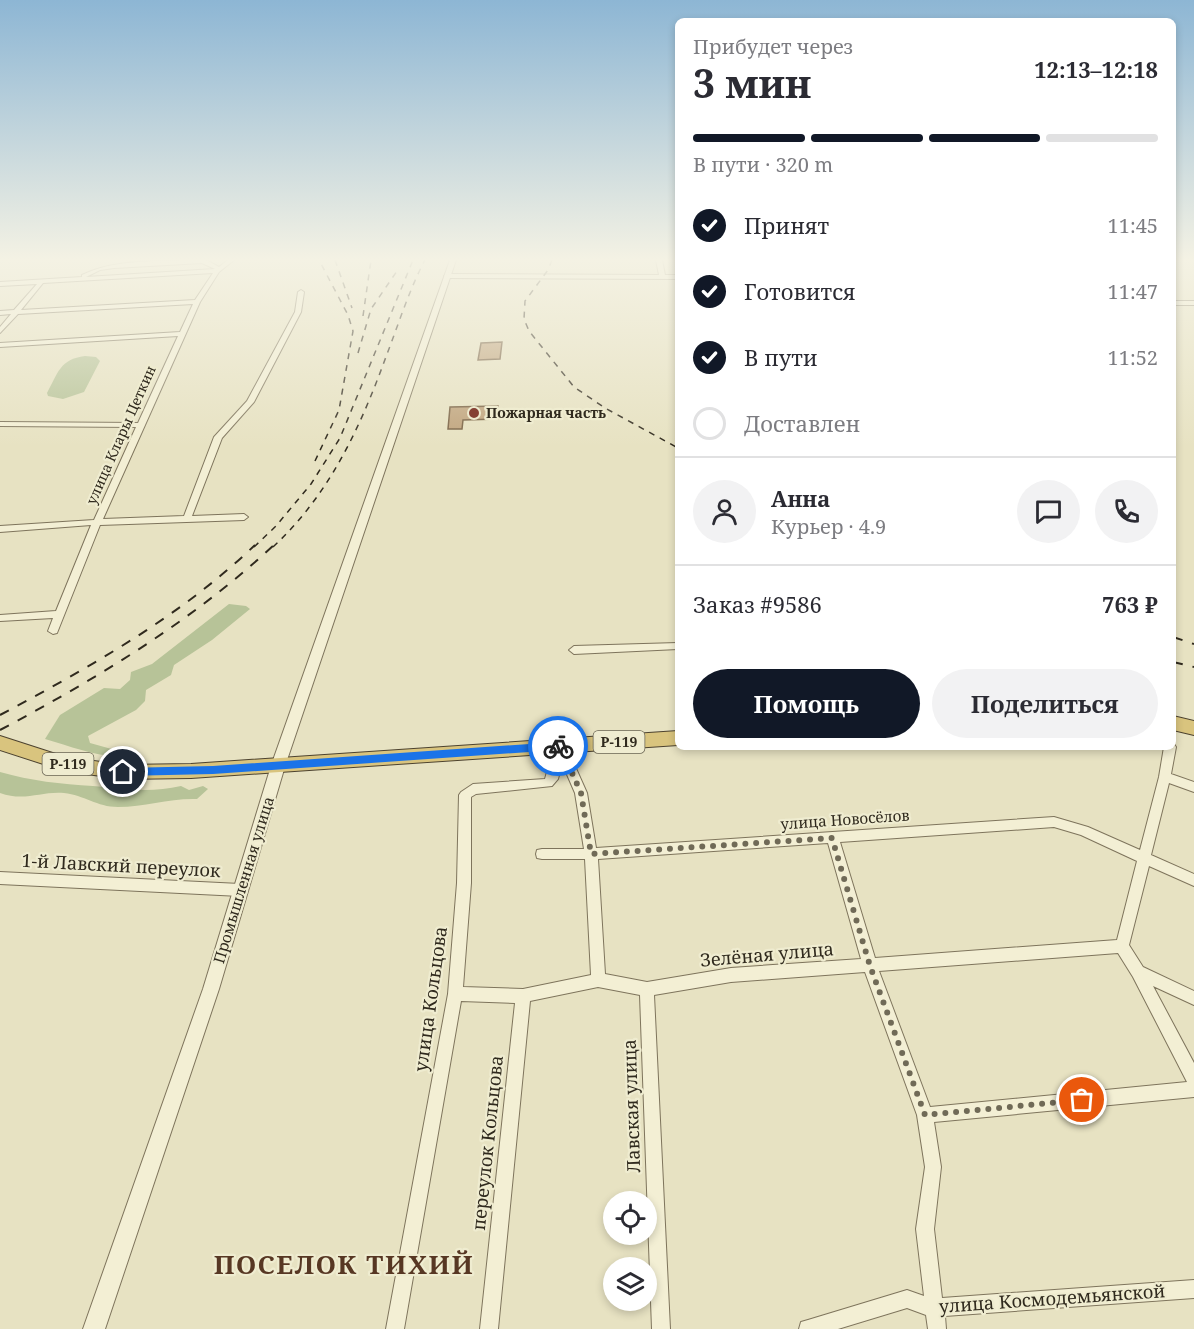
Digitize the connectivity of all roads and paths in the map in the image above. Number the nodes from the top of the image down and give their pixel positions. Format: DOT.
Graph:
graph roads {
  1 [pos="188,322"];
  2 [pos="293,322"];
  3 [pos="431,322"];
  4 [pos="182,334"];
  5 [pos="0,345"];
  6 [pos="0,424"];
  7 [pos="140,425"];
  8 [pos="244,517"];
  9 [pos="187,519"];
  10 [pos="97,522"];
  11 [pos="4,528"];
  12 [pos="0,539"];
  13 [pos="59,614"];
  14 [pos="0,618"];
  15 [pos="53,631"];
  16 [pos="675,645"];
  17 [pos="574,650"];
  18 [pos="1176,726"];
  19 [pos="1194,728"];
  20 [pos="675,738"];
  21 [pos="7,746"];
  22 [pos="560,746"];
  23 [pos="1170,750"];
  24 [pos="278,766"];
  25 [pos="1165,777"];
  26 [pos="1194,787"];
  27 [pos="832,838"];
  28 [pos="542,854"];
  29 [pos="591,854"];
  30 [pos="1143,858"];
  31 [pos="0,878"];
  32 [pos="1194,880"];
  33 [pos="240,890"];
  34 [pos="1122,946"];
  35 [pos="870,966"];
  36 [pos="1138,972"];
  37 [pos="598,980"];
  38 [pos="647,989"];
  39 [pos="455,994"];
  40 [pos="522,996"];
  41 [pos="1194,998"];
  42 [pos="1194,1079"];
  43 [pos="1194,1089"];
  44 [pos="925,1115"];
  45 [pos="1194,1289"];
  46 [pos="933,1308"];
  47 [pos="94,1329"];
  48 [pos="396,1329"];
  49 [pos="489,1329"];
  50 [pos="661,1329"];
  51 [pos="808,1329"];
  52 [pos="937,1329"];
  1 -- 4 [label="street, улица Клары Цеткин"];
  2 -- 9 [label="street"];
  3 -- 24 [label="street, Промышленная улица"];
  4 -- 5 [label="street"];
  4 -- 7 [label="street, улица Клары Цеткин"];
  6 -- 7 [label="street"];
  7 -- 10 [label="street, улица Клары Цеткин"];
  8 -- 9 [label="street"];
  9 -- 10 [label="street"];
  10 -- 11 [label="street"];
  10 -- 13 [label="street, улица Клары Цеткин"];
  11 -- 12 [label="street"];
  13 -- 14 [label="street"];
  13 -- 15 [label="street, улица Клары Цеткин"];
  16 -- 17 [label="street"];
  18 -- 19 [label="highway"];
  20 -- 22 [label="highway, Р-119"];
  21 -- 24 [label="highway, Р-119"];
  22 -- 24 [label="highway, Р-119"];
  22 -- 29 [label="street"];
  22 -- 39 [label="street, улица Кольцова"];
  23 -- 25 [label="street"];
  24 -- 33 [label="street, Промышленная улица"];
  25 -- 26 [label="street"];
  25 -- 30 [label="street"];
  27 -- 29 [label="street, улица Новосёлов"];
  27 -- 30 [label="street, улица Новосёлов"];
  27 -- 35 [label="street"];
  28 -- 29 [label="street, улица Новосёлов"];
  29 -- 37 [label="street"];
  30 -- 32 [label="street, улица Новосёлов"];
  30 -- 34 [label="street"];
  31 -- 33 [label="street, 1-й Лавский переулок"];
  33 -- 47 [label="street, Промышленная улица"];
  34 -- 35 [label="street, Зелёная улица"];
  34 -- 36 [label="street"];
  35 -- 38 [label="street, Зелёная улица"];
  35 -- 44 [label="street"];
  36 -- 41 [label="street"];
  36 -- 42 [label="street"];
  37 -- 38 [label="street, Зелёная улица"];
  37 -- 40 [label="street, Зелёная улица"];
  38 -- 50 [label="street, Лавская улица"];
  39 -- 40 [label="street, Зелёная улица"];
  39 -- 48 [label="street, улица Кольцова"];
  40 -- 49 [label="street, переулок Кольцова"];
  43 -- 44 [label="street"];
  44 -- 46 [label="street"];
  45 -- 46 [label="street, улица Космодемьянской"];
  46 -- 51 [label="street, улица Космодемьянской"];
  46 -- 52 [label="street"];
}
